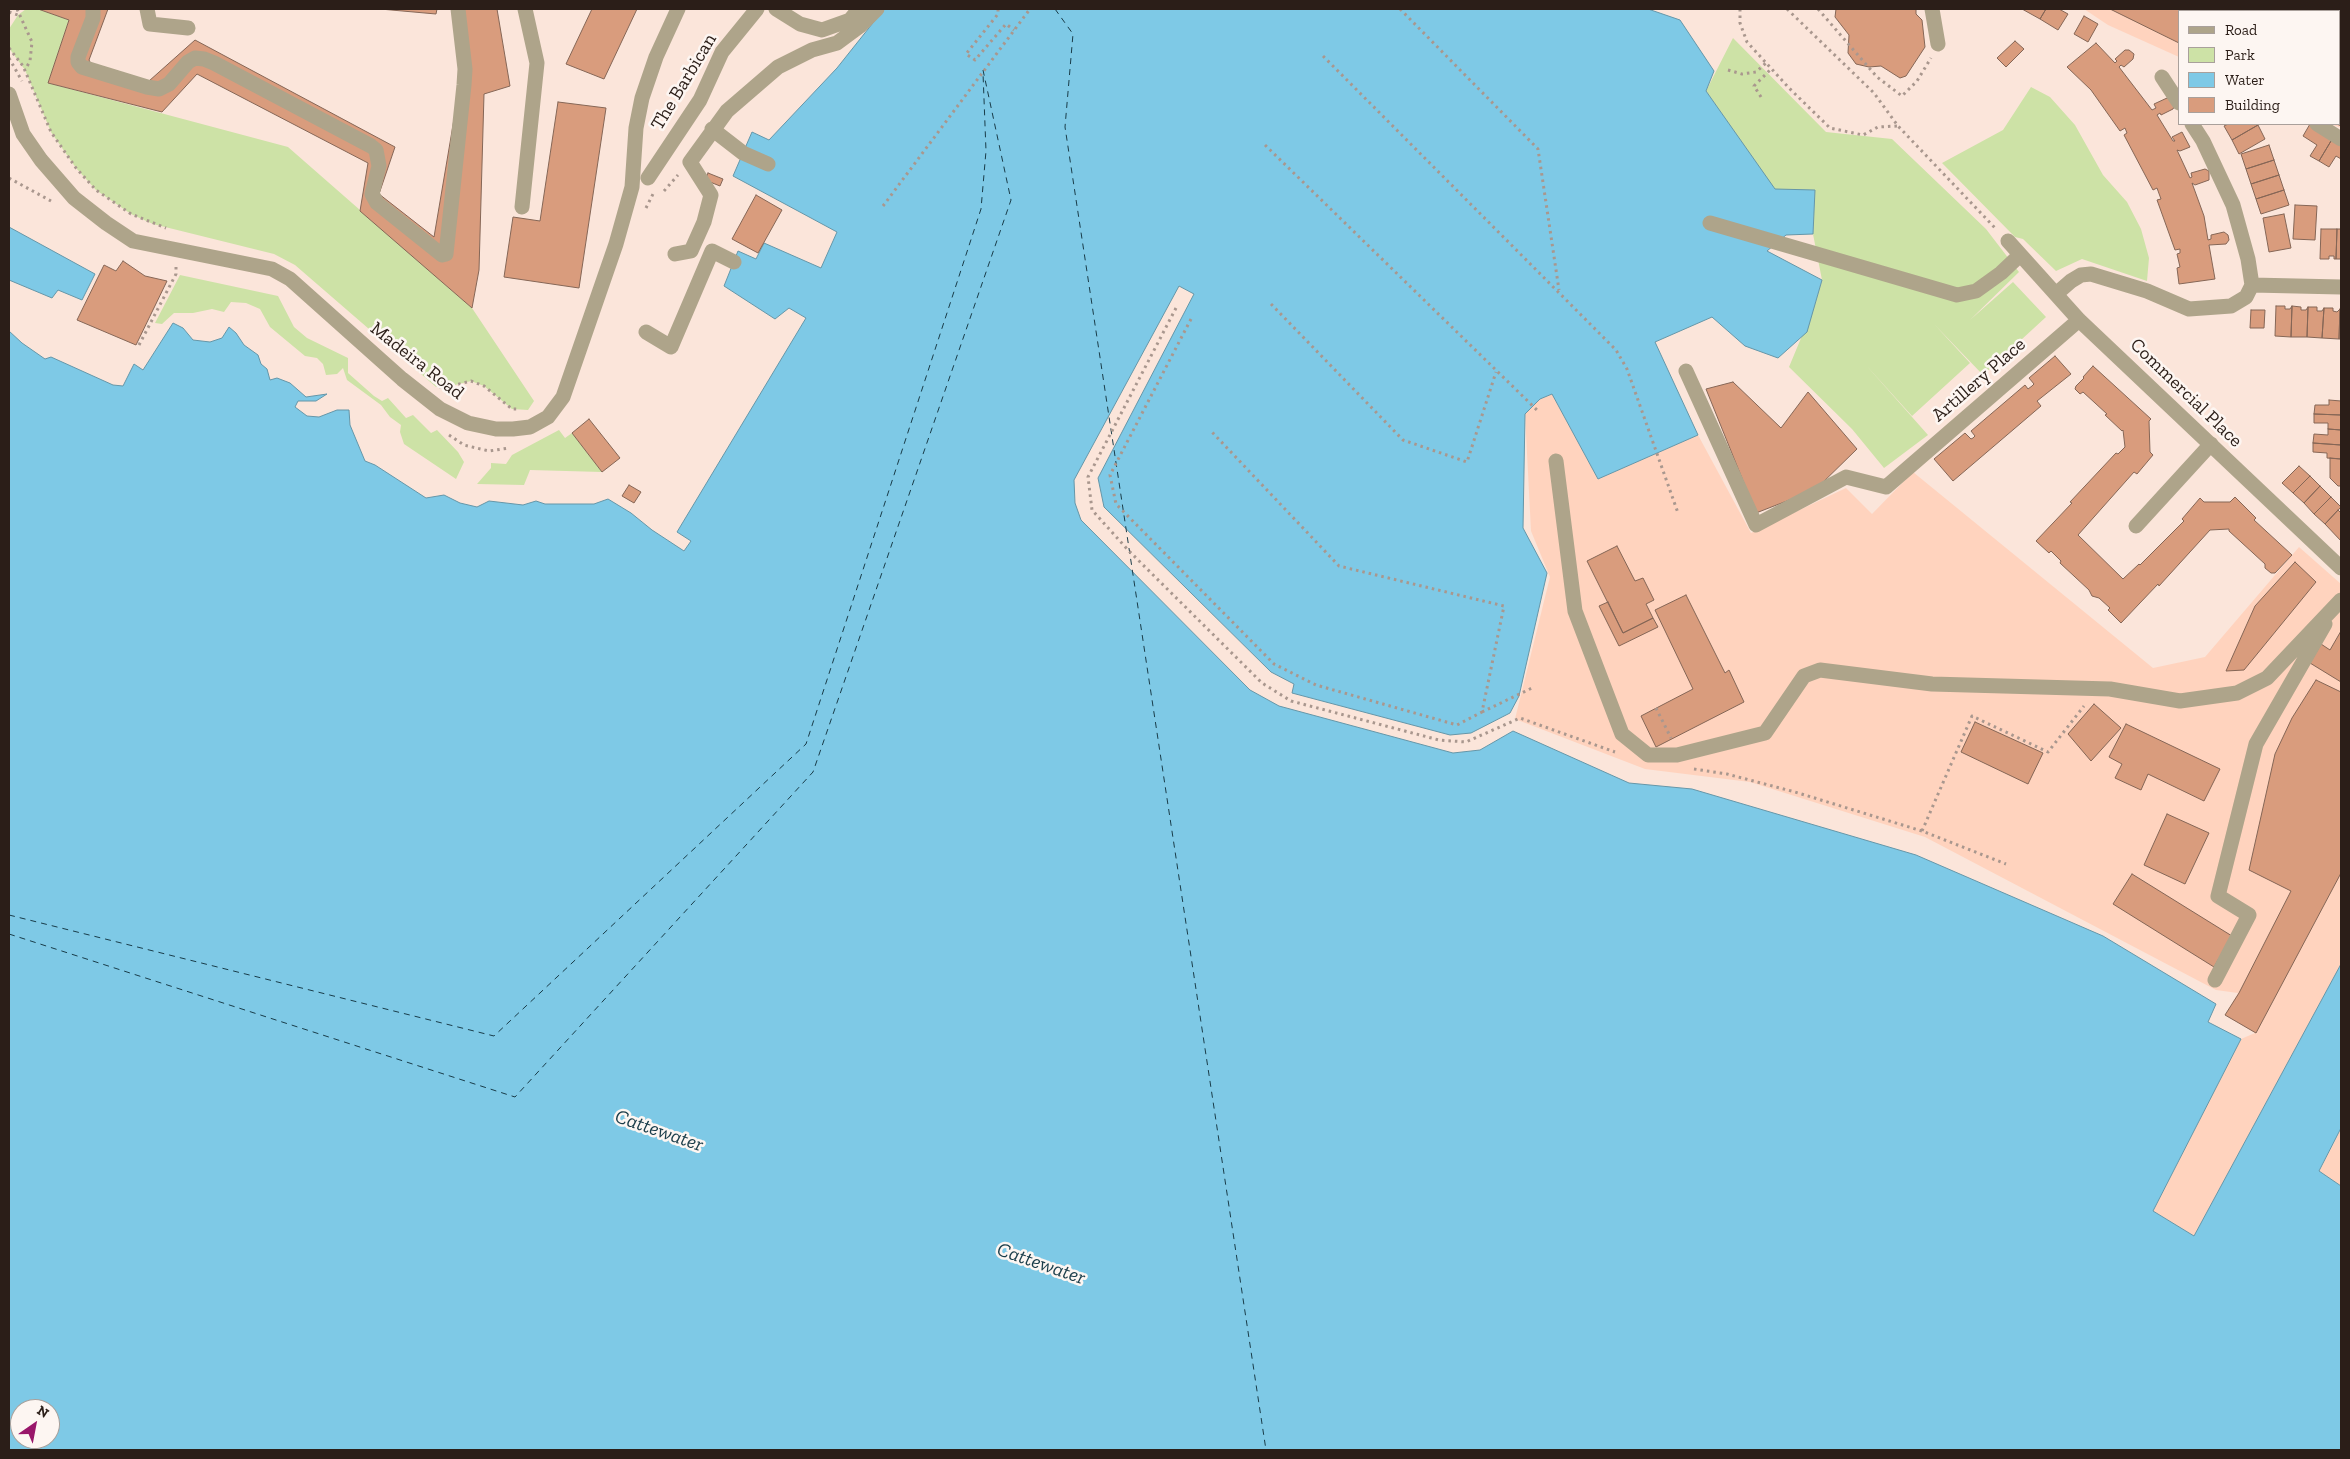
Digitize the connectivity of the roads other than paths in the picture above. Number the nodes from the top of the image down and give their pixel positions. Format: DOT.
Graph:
graph roads {
  1 [pos="93,9"];
  2 [pos="147,9"];
  3 [pos="458,9"];
  4 [pos="525,9"];
  5 [pos="678,9"];
  6 [pos="757,9"];
  7 [pos="776,9"];
  8 [pos="859,9"];
  9 [pos="877,9"];
  10 [pos="1932,9"];
  11 [pos="188,28"];
  12 [pos="1938,44"];
  13 [pos="2162,77"];
  14 [pos="9,94"];
  15 [pos="2178,101"];
  16 [pos="2193,125"];
  17 [pos="2318,125"];
  18 [pos="712,129"];
  19 [pos="2341,139"];
  20 [pos="768,164"];
  21 [pos="651,185"];
  22 [pos="522,207"];
  23 [pos="1710,224"];
  24 [pos="2008,241"];
  25 [pos="675,254"];
  26 [pos="2020,255"];
  27 [pos="734,262"];
  28 [pos="2252,285"];
  29 [pos="2341,287"];
  30 [pos="2056,294"];
  31 [pos="2079,320"];
  32 [pos="646,332"];
  33 [pos="1686,371"];
  34 [pos="2210,444"];
  35 [pos="1556,461"];
  36 [pos="2136,526"];
  37 [pos="2341,568"];
  38 [pos="2339,603"];
  39 [pos="2215,980"];
  1 -- 3 [label="street"];
  2 -- 11 [label="street"];
  4 -- 22 [label="street"];
  5 -- 14 [label="street, Madeira Road"];
  6 -- 21 [label="street, The Barbican"];
  7 -- 8 [label="street"];
  9 -- 18 [label="street"];
  10 -- 12 [label="street"];
  13 -- 15 [label="street"];
  16 -- 28 [label="street"];
  17 -- 19 [label="street"];
  18 -- 20 [label="street"];
  18 -- 25 [label="street"];
  23 -- 26 [label="street"];
  24 -- 26 [label="street, Commercial Place"];
  26 -- 30 [label="street, Commercial Place"];
  27 -- 32 [label="street"];
  28 -- 29 [label="street"];
  28 -- 30 [label="street"];
  30 -- 31 [label="street, Commercial Place"];
  31 -- 33 [label="street, Artillery Place"];
  31 -- 34 [label="street, Commercial Place"];
  34 -- 36 [label="street"];
  34 -- 37 [label="street, Commercial Place"];
  35 -- 38 [label="street"];
  38 -- 39 [label="street"];
}
